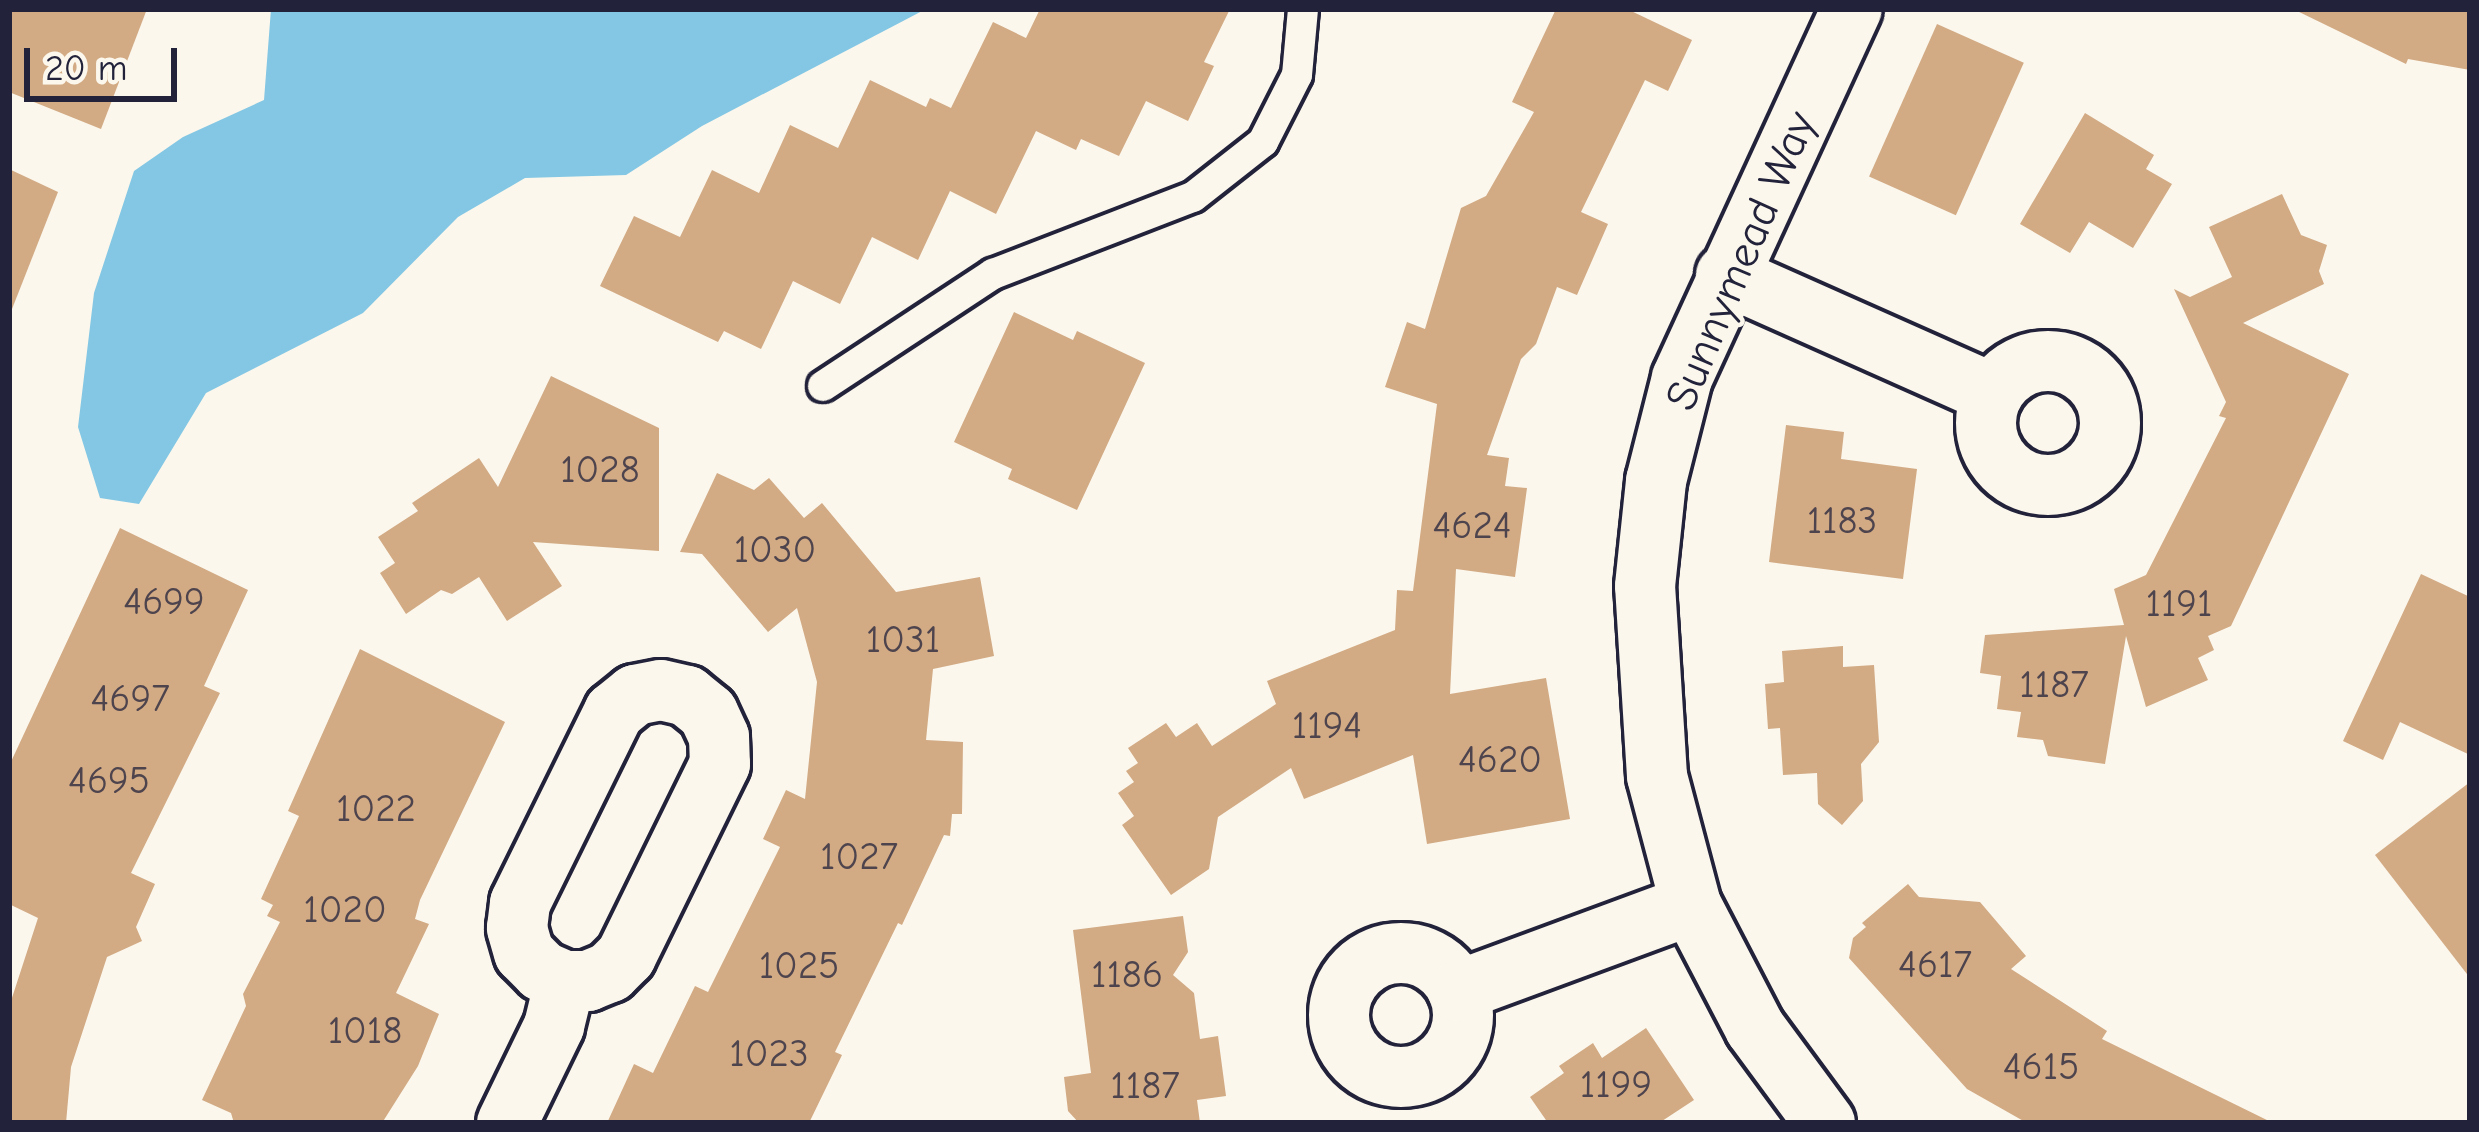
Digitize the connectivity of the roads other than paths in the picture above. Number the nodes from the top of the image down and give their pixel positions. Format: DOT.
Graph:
graph roads {
  1 [pos="1303,9"];
  2 [pos="1852,9"];
  3 [pos="1726,275"];
  4 [pos="823,386"];
  5 [pos="1993,394"];
  6 [pos="1691,905"];
  7 [pos="565,981"];
  8 [pos="1458,991"];
  9 [pos="507,1123"];
  10 [pos="1825,1123"];
  1 -- 4 [label="lane"];
  2 -- 3 [label="street, Sunnymead Way"];
  3 -- 5 [label="street"];
  3 -- 6 [label="street, Sunnymead Way"];
  6 -- 8 [label="street"];
  6 -- 10 [label="street, Sunnymead Way"];
  7 -- 7 [label="street"];
  7 -- 9 [label="street"];
}
